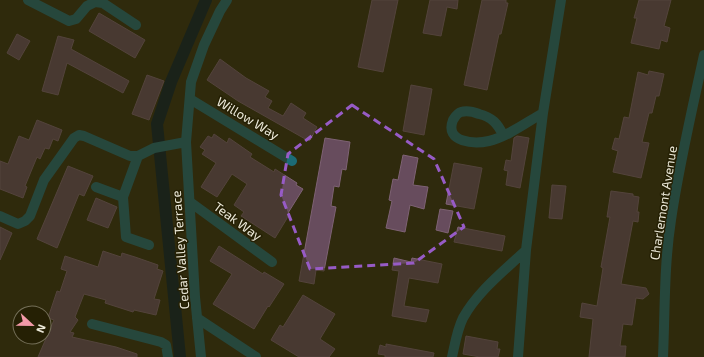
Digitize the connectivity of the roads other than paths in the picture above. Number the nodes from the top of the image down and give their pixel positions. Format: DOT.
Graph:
graph roads {
  1 [pos="28,0"];
  2 [pos="227,0"];
  3 [pos="561,0"];
  4 [pos="136,25"];
  5 [pos="704,55"];
  6 [pos="702,71"];
  7 [pos="190,99"];
  8 [pos="543,113"];
  9 [pos="503,135"];
  10 [pos="186,142"];
  11 [pos="138,156"];
  12 [pos="292,161"];
  13 [pos="96,187"];
  14 [pos="123,197"];
  15 [pos="190,202"];
  16 [pos="0,216"];
  17 [pos="149,245"];
  18 [pos="526,250"];
  19 [pos="272,262"];
  20 [pos="197,318"];
  21 [pos="92,324"];
  22 [pos="168,357"];
  23 [pos="201,357"];
  24 [pos="256,357"];
  25 [pos="452,357"];
  26 [pos="518,357"];
  27 [pos="663,357"];
  1 -- 4 [label="street"];
  2 -- 7 [label="street, Cedar Valley Terrace"];
  3 -- 8 [label="street"];
  5 -- 6 [label="street, Charlemont Avenue"];
  6 -- 27 [label="street, Charlemont Avenue"];
  7 -- 10 [label="street, Cedar Valley Terrace"];
  7 -- 12 [label="street, Willow Way"];
  8 -- 9 [label="street"];
  8 -- 18 [label="street"];
  9 -- 9 [label="street"];
  10 -- 11 [label="street"];
  10 -- 15 [label="street, Cedar Valley Terrace"];
  11 -- 14 [label="street"];
  11 -- 16 [label="street"];
  13 -- 14 [label="street"];
  14 -- 17 [label="street"];
  15 -- 19 [label="street, Teak Way"];
  15 -- 20 [label="street, Cedar Valley Terrace"];
  18 -- 25 [label="street"];
  18 -- 26 [label="street"];
  20 -- 23 [label="street, Cedar Valley Terrace"];
  20 -- 24 [label="street"];
  21 -- 22 [label="street"];
}
